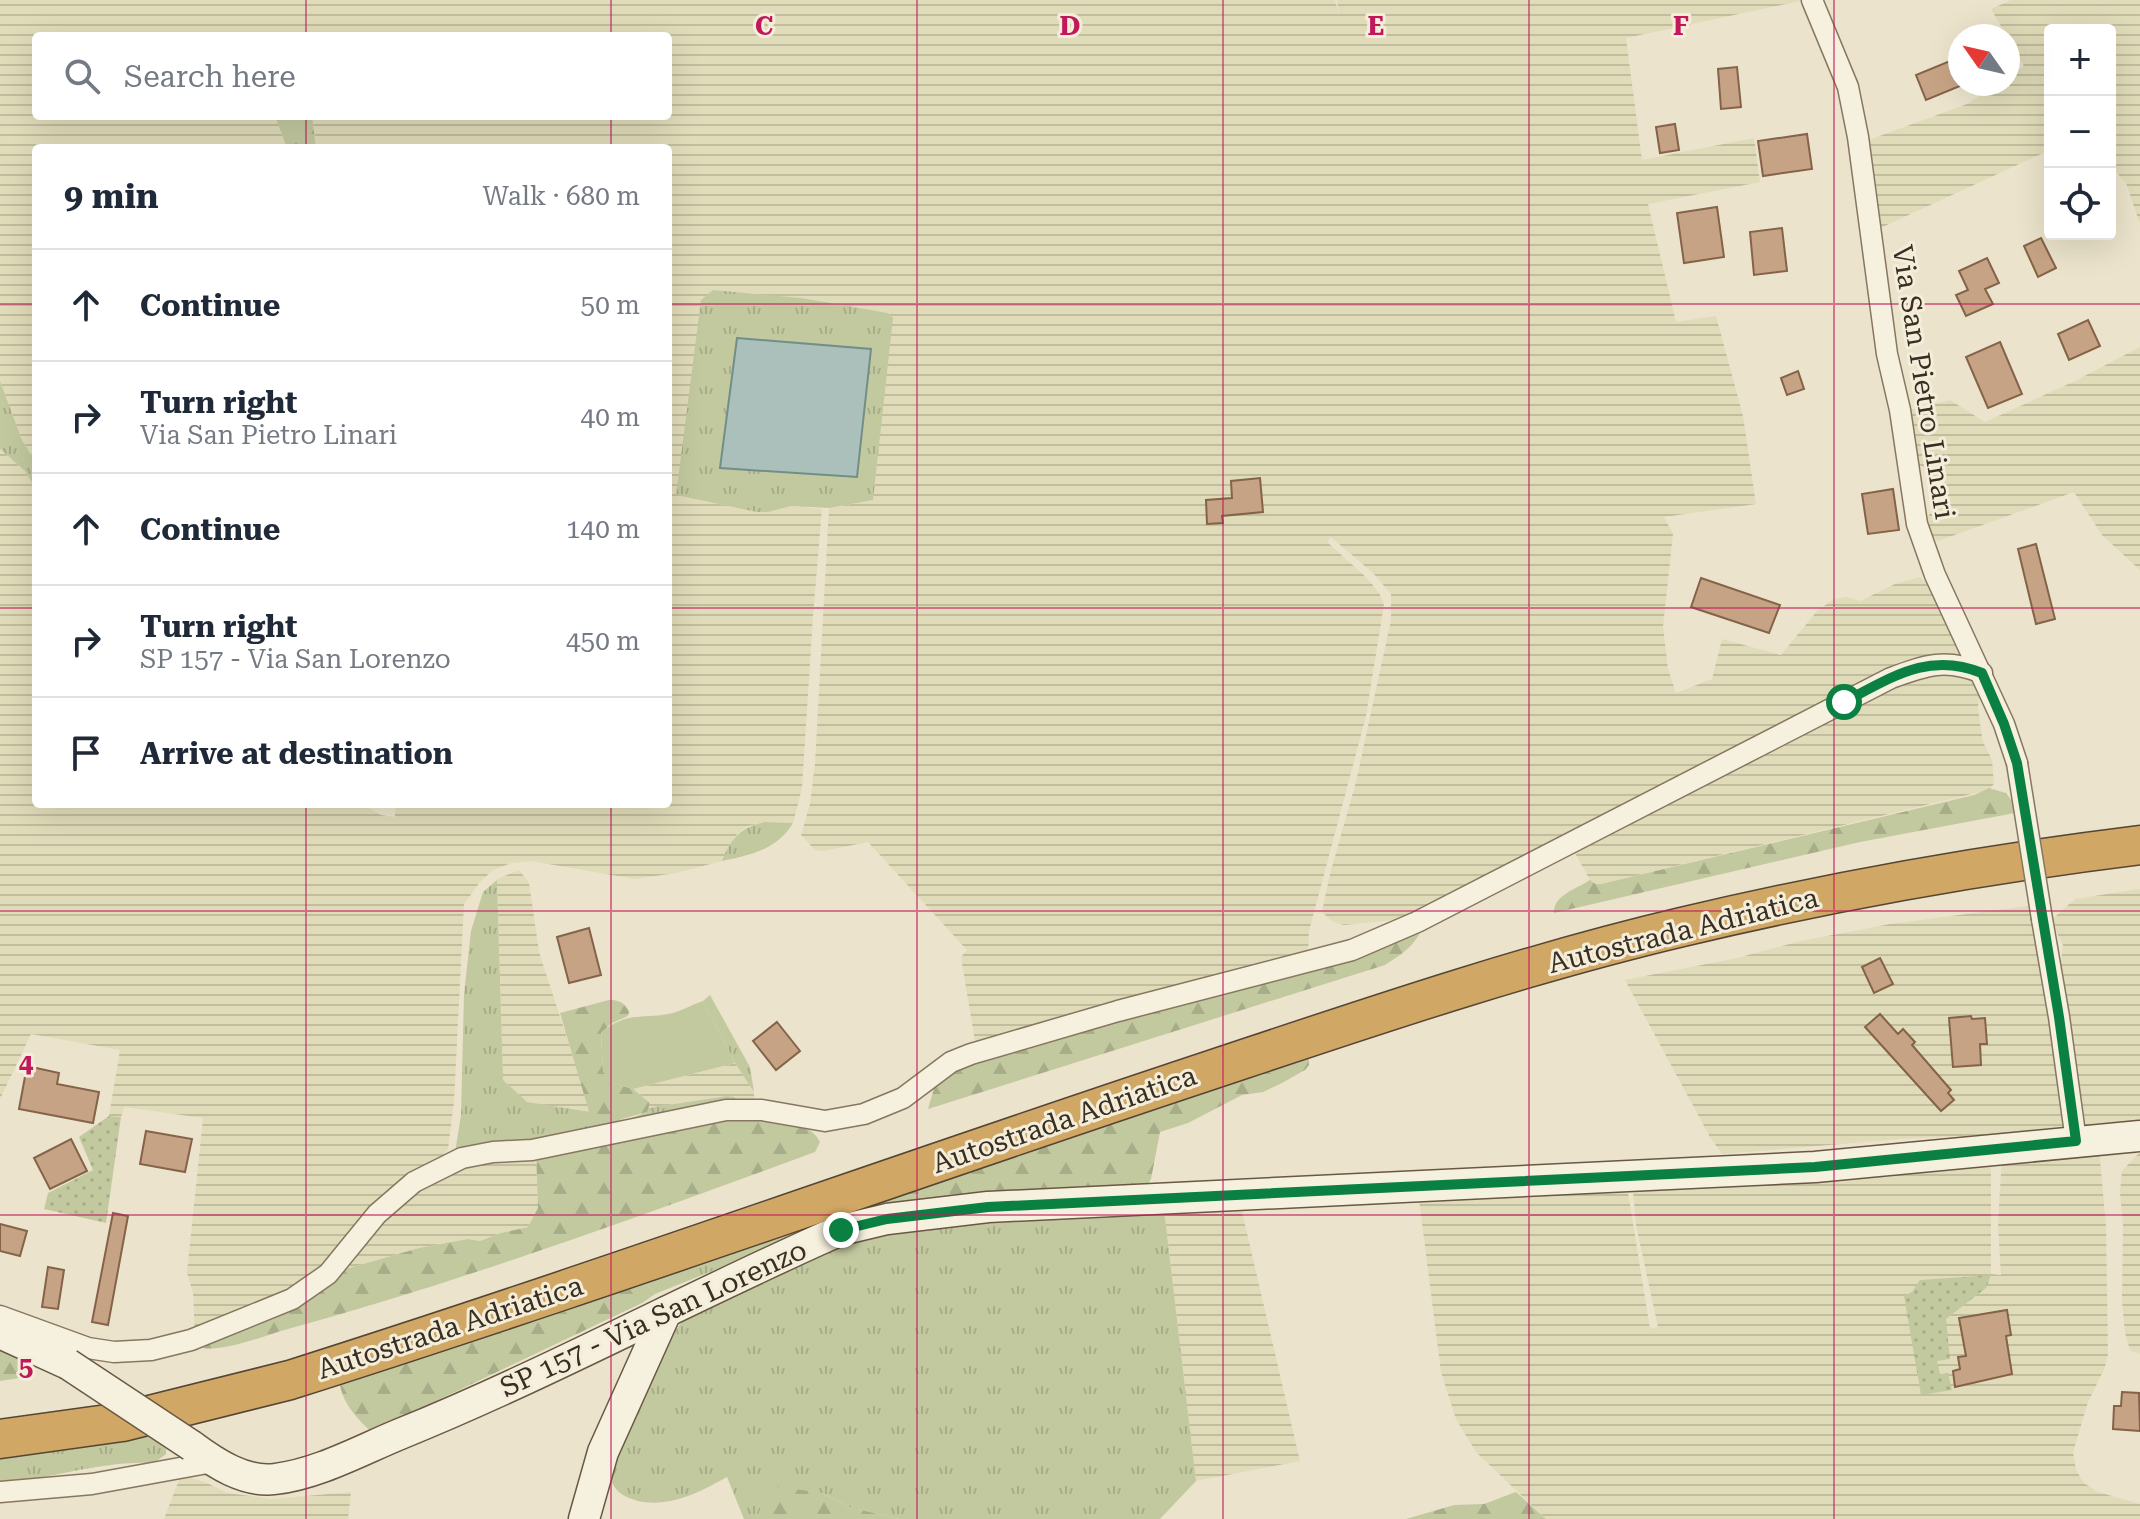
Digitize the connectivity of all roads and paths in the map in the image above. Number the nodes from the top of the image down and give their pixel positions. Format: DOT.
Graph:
graph roads {
  1 [pos="1812,0"];
  2 [pos="1982,673"];
  3 [pos="2140,820"];
  4 [pos="2140,845"];
  5 [pos="2140,1136"];
  6 [pos="2076,1141"];
  7 [pos="666,1312"];
  8 [pos="0,1316"];
  9 [pos="0,1333"];
  10 [pos="0,1414"];
  11 [pos="0,1439"];
  12 [pos="203,1454"];
  13 [pos="0,1492"];
  14 [pos="584,1519"];
  1 -- 2 [label="street, Via San Pietro Linari"];
  2 -- 6 [label="street, Via San Pietro Linari, bridge"];
  2 -- 8 [label="street"];
  3 -- 10 [label="highway, Autostrada Adriatica"];
  4 -- 11 [label="highway, Autostrada Adriatica"];
  5 -- 6 [label="main road, SP 157 - Via San Lorenzo"];
  6 -- 7 [label="main road, SP 157 - Via San Lorenzo"];
  7 -- 12 [label="main road, SP 157 - Via San Lorenzo"];
  7 -- 14 [label="main road"];
  9 -- 12 [label="main road, SP 157 - Via San Lorenzo, bridge"];
  12 -- 13 [label="street"];
}
